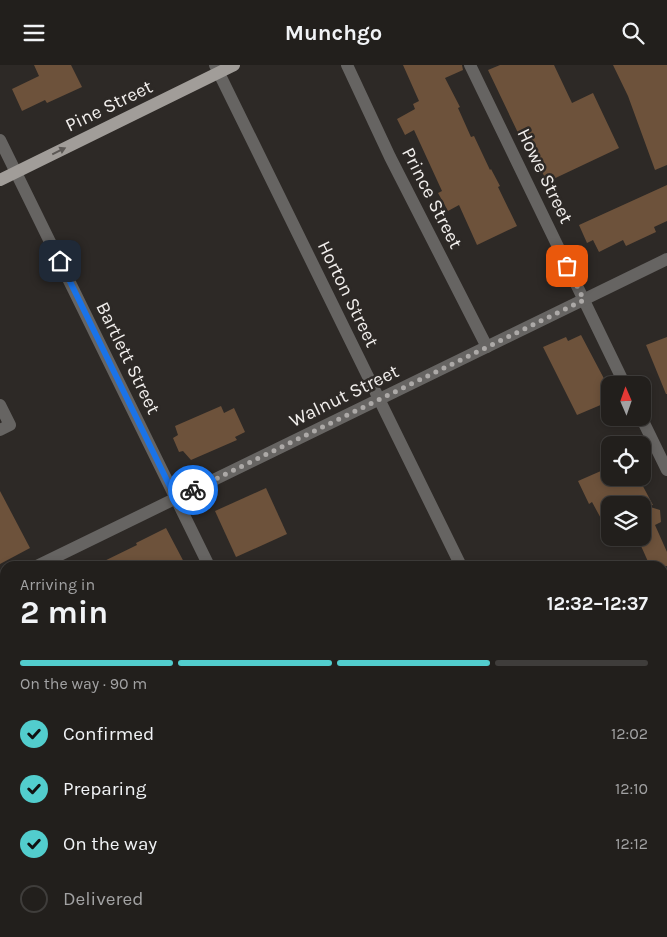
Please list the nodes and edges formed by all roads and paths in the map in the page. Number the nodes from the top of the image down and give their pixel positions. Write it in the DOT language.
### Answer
graph roads {
  1 [pos="234,65"];
  2 [pos="347,65"];
  3 [pos="470,65"];
  4 [pos="217,69"];
  5 [pos="0,140"];
  6 [pos="15,172"];
  7 [pos="0,180"];
  8 [pos="667,259"];
  9 [pos="584,300"];
  10 [pos="486,347"];
  11 [pos="621,376"];
  12 [pos="379,400"];
  13 [pos="0,405"];
  14 [pos="645,426"];
  15 [pos="0,430"];
  16 [pos="667,470"];
  17 [pos="176,499"];
  18 [pos="47,561"];
  19 [pos="207,561"];
  20 [pos="459,561"];
  1 -- 4 [label="main road, Pine Street"];
  2 -- 10 [label="street, Prince Street"];
  3 -- 9 [label="street, Howe Street"];
  6 -- 4 [label="main road, Pine Street, one-way"];
  4 -- 12 [label="street, Horton Street"];
  5 -- 6 [label="street, Bartlett Street"];
  6 -- 7 [label="main road, Pine Street"];
  6 -- 17 [label="street, Bartlett Street"];
  8 -- 9 [label="street, Walnut Street"];
  9 -- 10 [label="street, Walnut Street"];
  9 -- 11 [label="street, Howe Street"];
  10 -- 12 [label="street, Walnut Street"];
  12 -- 17 [label="street, Walnut Street"];
  12 -- 20 [label="street, Horton Street"];
  13 -- 15 [label="street"];
  14 -- 16 [label="street"];
  17 -- 18 [label="street, Walnut Street"];
  17 -- 19 [label="street, Bartlett Street"];
}
